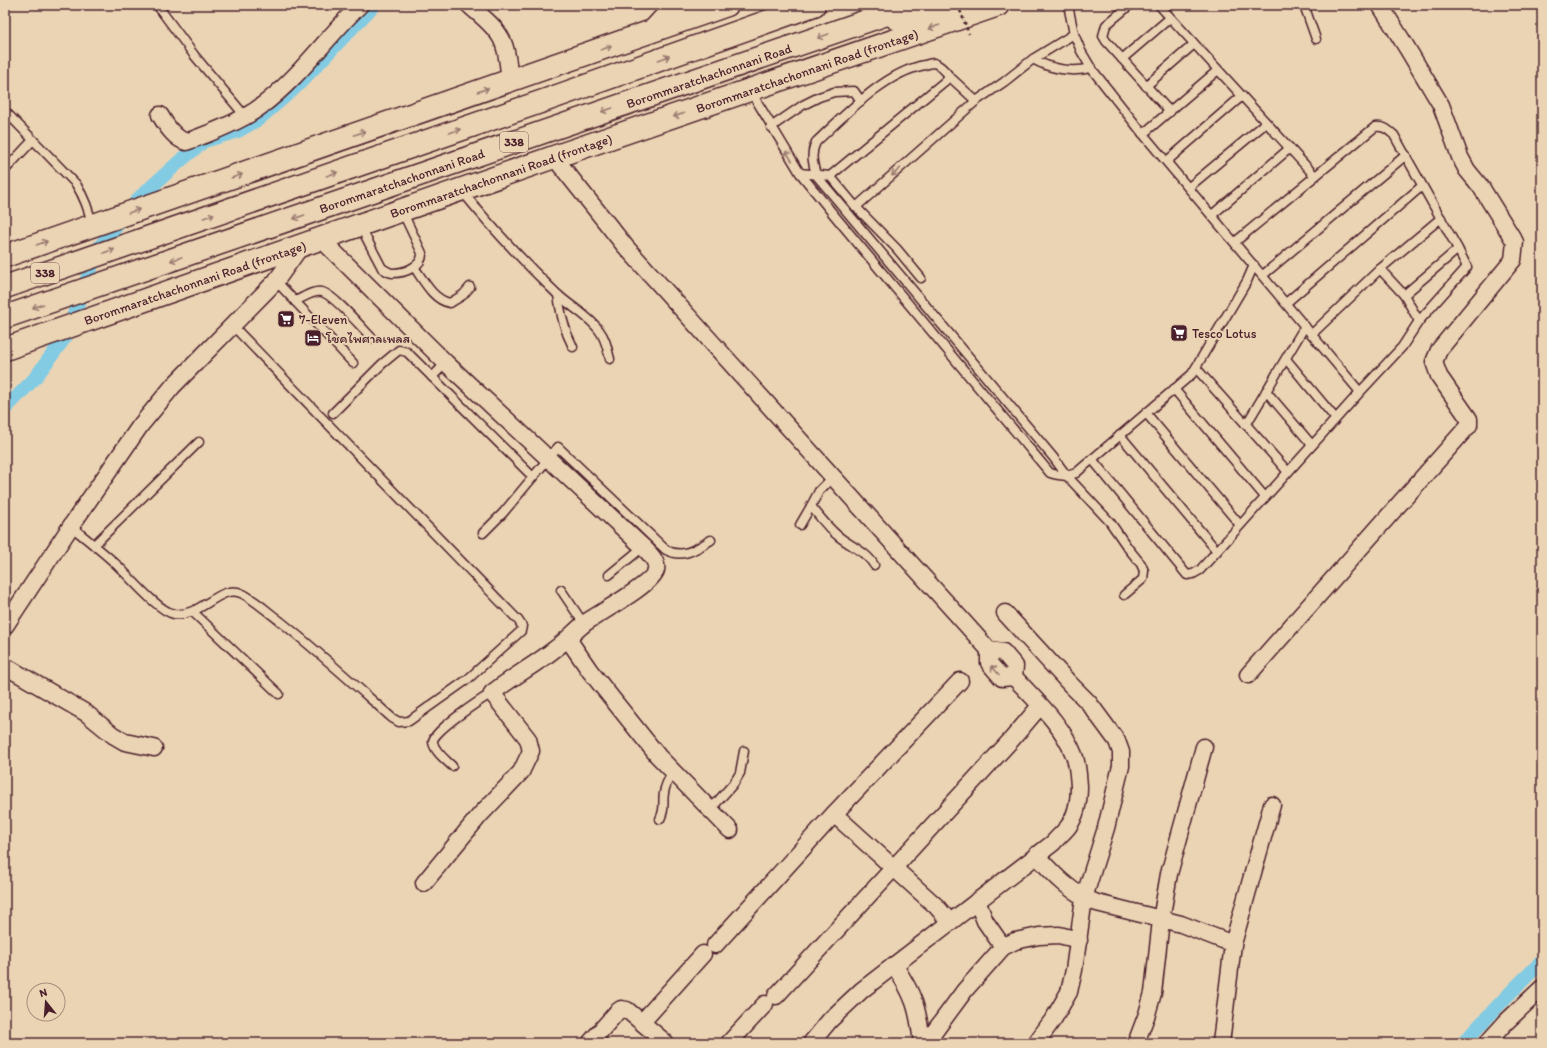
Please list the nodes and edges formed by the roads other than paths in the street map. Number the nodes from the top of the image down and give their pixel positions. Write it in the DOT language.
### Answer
graph roads {
  1 [pos="157,5"];
  2 [pos="360,5"];
  3 [pos="469,5"];
  4 [pos="674,5"];
  5 [pos="727,5"];
  6 [pos="814,5"];
  7 [pos="913,5"];
  8 [pos="959,5"];
  9 [pos="998,5"];
  10 [pos="1068,5"];
  11 [pos="1130,5"];
  12 [pos="1159,5"];
  13 [pos="1304,5"];
  14 [pos="1380,5"];
  15 [pos="1170,18"];
  16 [pos="851,26"];
  17 [pos="647,33"];
  18 [pos="1074,34"];
  19 [pos="1316,39"];
  20 [pos="1194,44"];
  21 [pos="1033,59"];
  22 [pos="1122,59"];
  23 [pos="1091,68"];
  24 [pos="1218,70"];
  25 [pos="950,77"];
  26 [pos="510,81"];
  27 [pos="1146,86"];
  28 [pos="750,90"];
  29 [pos="1242,96"];
  30 [pos="861,101"];
  31 [pos="976,101"];
  32 [pos="5,112"];
  33 [pos="1170,112"];
  34 [pos="160,115"];
  35 [pos="245,116"];
  36 [pos="1266,123"];
  37 [pos="771,127"];
  38 [pos="1143,134"];
  39 [pos="33,140"];
  40 [pos="1290,148"];
  41 [pos="1406,155"];
  42 [pos="554,157"];
  43 [pos="1167,161"];
  44 [pos="5,170"];
  45 [pos="800,173"];
  46 [pos="816,175"];
  47 [pos="830,176"];
  48 [pos="1316,176"];
  49 [pos="1422,186"];
  50 [pos="1189,187"];
  51 [pos="461,190"];
  52 [pos="856,207"];
  53 [pos="401,211"];
  54 [pos="1212,215"];
  55 [pos="1441,218"];
  56 [pos="94,225"];
  57 [pos="360,225"];
  58 [pos="311,242"];
  59 [pos="1235,242"];
  60 [pos="1458,249"];
  61 [pos="5,256"];
  62 [pos="1254,265"];
  63 [pos="414,267"];
  64 [pos="1380,269"];
  65 [pos="1263,275"];
  66 [pos="921,278"];
  67 [pos="276,280"];
  68 [pos="5,287"];
  69 [pos="470,287"];
  70 [pos="558,295"];
  71 [pos="1404,295"];
  72 [pos="295,301"];
  73 [pos="1286,303"];
  74 [pos="5,317"];
  75 [pos="1419,321"];
  76 [pos="232,325"];
  77 [pos="1305,326"];
  78 [pos="1312,334"];
  79 [pos="372,338"];
  80 [pos="573,347"];
  81 [pos="5,349"];
  82 [pos="610,359"];
  83 [pos="1286,359"];
  84 [pos="353,363"];
  85 [pos="446,363"];
  86 [pos="1196,368"];
  87 [pos="432,377"];
  88 [pos="1174,389"];
  89 [pos="1266,391"];
  90 [pos="1360,392"];
  91 [pos="333,413"];
  92 [pos="1146,413"];
  93 [pos="1335,418"];
  94 [pos="1246,425"];
  95 [pos="1120,435"];
  96 [pos="199,442"];
  97 [pos="1312,445"];
  98 [pos="1092,458"];
  99 [pos="549,460"];
  100 [pos="1288,472"];
  101 [pos="834,476"];
  102 [pos="1067,476"];
  103 [pos="533,477"];
  104 [pos="1265,497"];
  105 [pos="811,506"];
  106 [pos="800,525"];
  107 [pos="1240,525"];
  108 [pos="71,526"];
  109 [pos="483,533"];
  110 [pos="711,540"];
  111 [pos="94,545"];
  112 [pos="643,547"];
  113 [pos="1217,551"];
  114 [pos="874,564"];
  115 [pos="609,575"];
  116 [pos="561,590"];
  117 [pos="1124,595"];
  118 [pos="193,612"];
  119 [pos="1004,613"];
  120 [pos="584,624"];
  121 [pos="5,626"];
  122 [pos="568,639"];
  123 [pos="5,666"];
  124 [pos="1248,675"];
  125 [pos="960,682"];
  126 [pos="492,693"];
  127 [pos="279,694"];
  128 [pos="1040,706"];
  129 [pos="1204,747"];
  130 [pos="154,748"];
  131 [pos="744,751"];
  132 [pos="452,766"];
  133 [pos="673,772"];
  134 [pos="1272,805"];
  135 [pos="710,810"];
  136 [pos="834,814"];
  137 [pos="660,819"];
  138 [pos="730,830"];
  139 [pos="1036,856"];
  140 [pos="895,868"];
  141 [pos="424,883"];
  142 [pos="1084,898"];
  143 [pos="977,901"];
  144 [pos="1162,920"];
  145 [pos="950,922"];
  146 [pos="1079,940"];
  147 [pos="1233,944"];
  148 [pos="1003,947"];
  149 [pos="894,965"];
  150 [pos="1542,988"];
  151 [pos="642,1022"];
  152 [pos="590,1043"];
  153 [pos="666,1043"];
  154 [pos="729,1043"];
  155 [pos="811,1043"];
  156 [pos="922,1043"];
  157 [pos="926,1043"];
  158 [pos="1036,1043"];
  159 [pos="1136,1043"];
  160 [pos="1221,1043"];
  161 [pos="1487,1043"];
  1 -- 35 [label="lane"];
  2 -- 35 [label="street"];
  3 -- 26 [label="street"];
  4 -- 17 [label="street"];
  5 -- 17 [label="main road, 338"];
  68 -- 6 [label="main road, 338, one-way"];
  7 -- 16 [label="main road, Borommaratchachonnani Road / 338"];
  8 -- 16 [label="main road"];
  9 -- 28 [label="main road, Borommaratchachonnani Road (frontage) / 338, one-way"];
  10 -- 18 [label="lane"];
  11 -- 22 [label="lane"];
  12 -- 15 [label="lane"];
  13 -- 19 [label="lane"];
  14 -- 124 [label="street"];
  15 -- 20 [label="lane"];
  15 -- 22 [label="lane"];
  16 -- 74 [label="main road, Borommaratchachonnani Road / 338, one-way"];
  26 -- 17 [label="main road, 338, one-way"];
  18 -- 21 [label="lane"];
  18 -- 23 [label="lane"];
  20 -- 24 [label="lane"];
  20 -- 27 [label="lane"];
  21 -- 23 [label="lane"];
  21 -- 31 [label="lane"];
  22 -- 27 [label="lane"];
  23 -- 38 [label="lane"];
  24 -- 29 [label="lane"];
  24 -- 33 [label="lane"];
  25 -- 30 [label="lane"];
  25 -- 31 [label="lane"];
  25 -- 47 [label="lane"];
  56 -- 26 [label="main road, 338, one-way"];
  27 -- 33 [label="lane"];
  28 -- 37 [label="lane"];
  28 -- 42 [label="main road, Borommaratchachonnani Road (frontage) / 338, one-way"];
  29 -- 36 [label="lane"];
  29 -- 43 [label="lane"];
  30 -- 37 [label="lane"];
  30 -- 46 [label="lane"];
  31 -- 52 [label="lane, one-way"];
  32 -- 39 [label="lane"];
  33 -- 38 [label="lane"];
  34 -- 35 [label="street"];
  36 -- 40 [label="lane"];
  36 -- 50 [label="lane"];
  45 -- 37 [label="lane, one-way"];
  38 -- 43 [label="lane"];
  39 -- 44 [label="lane"];
  39 -- 56 [label="lane"];
  40 -- 48 [label="lane"];
  40 -- 54 [label="lane"];
  41 -- 48 [label="lane"];
  41 -- 49 [label="lane"];
  41 -- 65 [label="lane"];
  42 -- 51 [label="main road, Borommaratchachonnani Road (frontage) / 338"];
  42 -- 101 [label="street"];
  43 -- 50 [label="lane"];
  45 -- 46 [label="lane"];
  45 -- 102 [label="lane"];
  46 -- 47 [label="lane"];
  46 -- 102 [label="lane"];
  47 -- 52 [label="lane"];
  48 -- 59 [label="lane"];
  49 -- 55 [label="lane"];
  49 -- 73 [label="lane"];
  50 -- 54 [label="lane"];
  51 -- 53 [label="main road, Borommaratchachonnani Road (frontage) / 338"];
  51 -- 70 [label="lane"];
  52 -- 66 [label="lane"];
  53 -- 57 [label="main road, Borommaratchachonnani Road (frontage) / 338"];
  53 -- 63 [label="lane"];
  54 -- 59 [label="lane"];
  55 -- 60 [label="lane"];
  55 -- 64 [label="lane"];
  61 -- 56 [label="main road, 338, one-way"];
  57 -- 58 [label="main road, Borommaratchachonnani Road (frontage) / 338"];
  57 -- 63 [label="lane"];
  58 -- 67 [label="street"];
  58 -- 81 [label="main road, Borommaratchachonnani Road (frontage) / 338"];
  58 -- 85 [label="street"];
  59 -- 62 [label="lane"];
  60 -- 71 [label="lane"];
  60 -- 75 [label="lane"];
  62 -- 65 [label="lane"];
  62 -- 86 [label="lane"];
  63 -- 69 [label="lane"];
  64 -- 71 [label="lane"];
  64 -- 78 [label="lane"];
  65 -- 73 [label="lane"];
  67 -- 72 [label="lane"];
  67 -- 76 [label="street"];
  70 -- 80 [label="lane"];
  70 -- 82 [label="lane"];
  71 -- 75 [label="lane"];
  72 -- 79 [label="lane"];
  72 -- 84 [label="lane"];
  73 -- 77 [label="lane"];
  75 -- 90 [label="lane"];
  76 -- 108 [label="street"];
  76 -- 118 [label="lane"];
  77 -- 78 [label="lane"];
  77 -- 83 [label="lane"];
  78 -- 90 [label="lane"];
  83 -- 89 [label="lane"];
  83 -- 93 [label="lane"];
  85 -- 87 [label="lane"];
  85 -- 99 [label="street"];
  86 -- 88 [label="lane"];
  86 -- 94 [label="lane"];
  87 -- 91 [label="lane"];
  87 -- 103 [label="lane"];
  88 -- 92 [label="lane"];
  88 -- 104 [label="lane"];
  89 -- 94 [label="lane"];
  89 -- 97 [label="lane"];
  90 -- 93 [label="lane"];
  92 -- 95 [label="lane"];
  92 -- 107 [label="lane"];
  93 -- 97 [label="lane"];
  94 -- 100 [label="lane"];
  95 -- 98 [label="lane"];
  95 -- 113 [label="lane"];
  96 -- 111 [label="lane"];
  97 -- 100 [label="lane"];
  98 -- 102 [label="lane"];
  98 -- 113 [label="lane"];
  99 -- 103 [label="lane"];
  99 -- 110 [label="lane"];
  99 -- 112 [label="street"];
  100 -- 104 [label="lane"];
  101 -- 105 [label="lane"];
  101 -- 128 [label="street"];
  102 -- 117 [label="lane"];
  103 -- 109 [label="lane"];
  104 -- 107 [label="lane"];
  105 -- 106 [label="lane"];
  105 -- 114 [label="lane"];
  107 -- 113 [label="lane"];
  108 -- 111 [label="lane"];
  108 -- 121 [label="street"];
  111 -- 118 [label="lane"];
  112 -- 115 [label="lane"];
  112 -- 120 [label="street"];
  116 -- 120 [label="lane"];
  118 -- 127 [label="lane"];
  119 -- 142 [label="street"];
  120 -- 122 [label="street"];
  122 -- 126 [label="street"];
  122 -- 133 [label="street"];
  123 -- 130 [label="street"];
  125 -- 136 [label="street"];
  126 -- 132 [label="lane"];
  126 -- 141 [label="street"];
  128 -- 139 [label="street"];
  128 -- 140 [label="street"];
  129 -- 144 [label="street"];
  131 -- 135 [label="lane"];
  133 -- 135 [label="street"];
  133 -- 137 [label="lane"];
  134 -- 147 [label="street"];
  135 -- 138 [label="street"];
  136 -- 140 [label="street"];
  136 -- 151 [label="street"];
  139 -- 142 [label="street"];
  139 -- 143 [label="street"];
  140 -- 145 [label="street"];
  140 -- 154 [label="street"];
  142 -- 144 [label="street"];
  142 -- 146 [label="street"];
  143 -- 145 [label="street"];
  143 -- 148 [label="street"];
  144 -- 147 [label="street"];
  144 -- 159 [label="street"];
  145 -- 149 [label="street"];
  146 -- 148 [label="street"];
  146 -- 158 [label="street"];
  147 -- 160 [label="street"];
  148 -- 157 [label="street"];
  149 -- 155 [label="street"];
  149 -- 156 [label="street"];
  150 -- 161 [label="street"];
  151 -- 152 [label="street"];
  151 -- 153 [label="street"];
}
